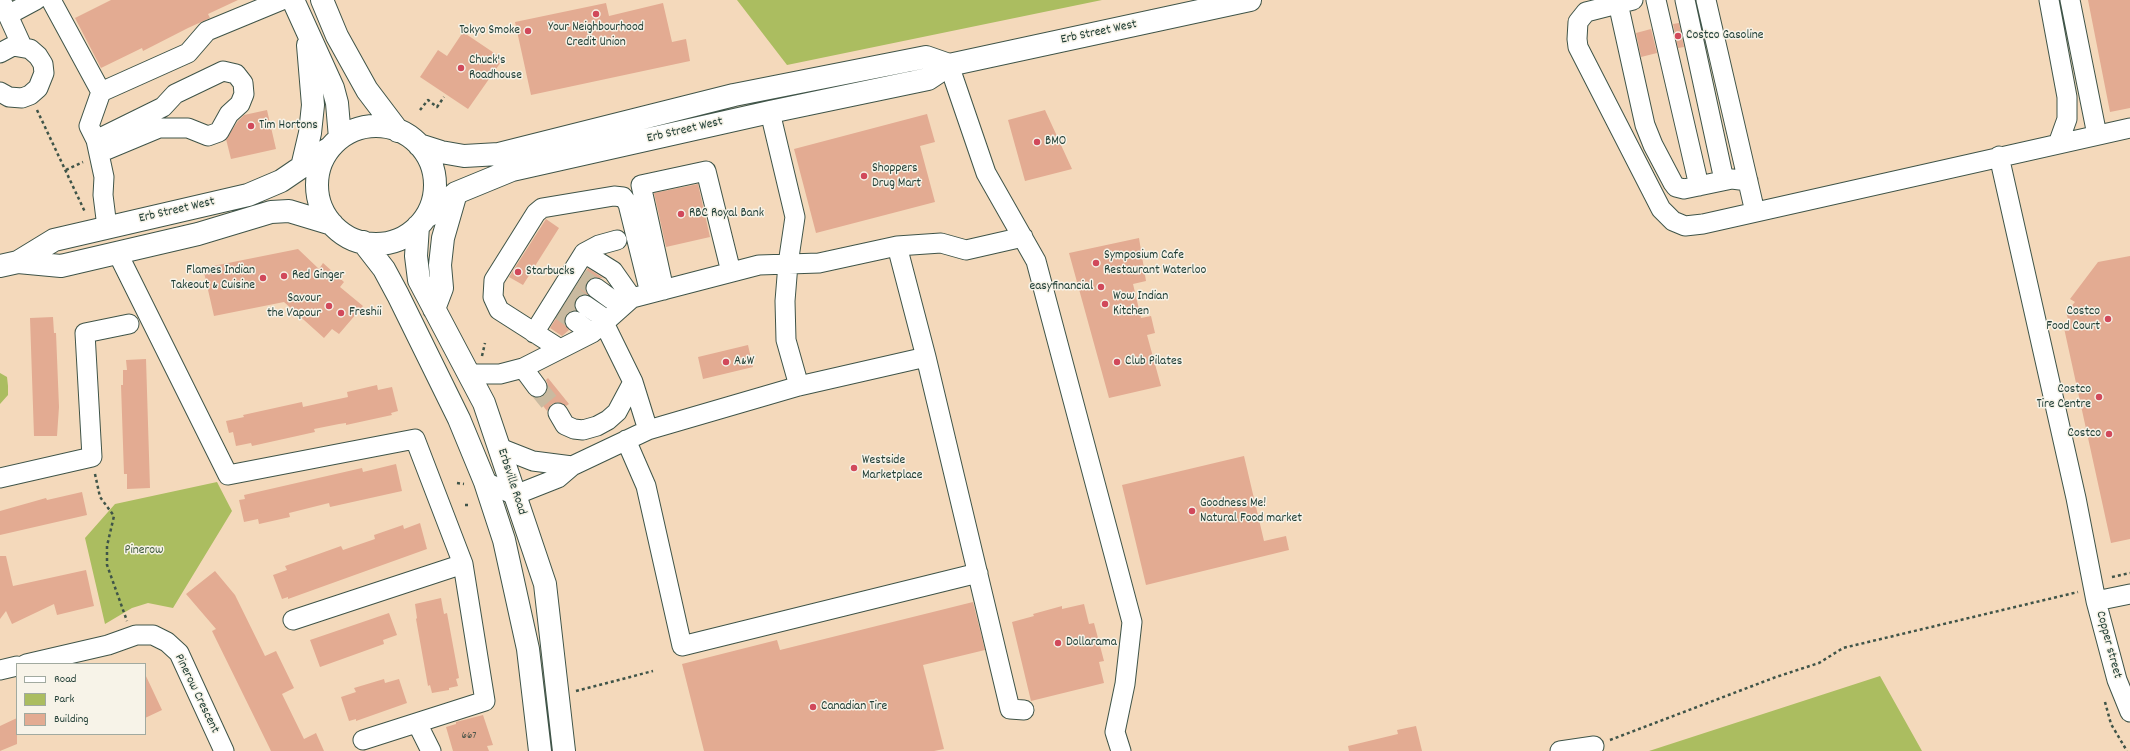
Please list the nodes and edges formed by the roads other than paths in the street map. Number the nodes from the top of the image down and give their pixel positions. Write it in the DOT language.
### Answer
graph roads {
  1 [pos="36,0"];
  2 [pos="51,0"];
  3 [pos="282,0"];
  4 [pos="293,0"];
  5 [pos="322,0"];
  6 [pos="1250,0"];
  7 [pos="1656,0"];
  8 [pos="1685,0"];
  9 [pos="1706,0"];
  10 [pos="2049,0"];
  11 [pos="2070,0"];
  12 [pos="1627,1"];
  13 [pos="4,8"];
  14 [pos="306,26"];
  15 [pos="22,46"];
  16 [pos="2059,49"];
  17 [pos="0,53"];
  18 [pos="949,65"];
  19 [pos="0,92"];
  20 [pos="101,92"];
  21 [pos="2087,94"];
  22 [pos="734,95"];
  23 [pos="770,112"];
  24 [pos="705,127"];
  25 [pos="2130,128"];
  26 [pos="398,130"];
  27 [pos="2097,136"];
  28 [pos="335,142"];
  29 [pos="2058,144"];
  30 [pos="419,145"];
  31 [pos="93,151"];
  32 [pos="2000,156"];
  33 [pos="302,167"];
  34 [pos="1724,180"];
  35 [pos="1748,182"];
  36 [pos="1699,186"];
  37 [pos="456,193"];
  38 [pos="1755,212"];
  39 [pos="423,221"];
  40 [pos="332,224"];
  41 [pos="107,227"];
  42 [pos="1023,237"];
  43 [pos="618,240"];
  44 [pos="363,242"];
  45 [pos="897,246"];
  46 [pos="584,253"];
  47 [pos="118,254"];
  48 [pos="9,264"];
  49 [pos="788,264"];
  50 [pos="731,272"];
  51 [pos="583,280"];
  52 [pos="573,296"];
  53 [pos="642,297"];
  54 [pos="434,309"];
  55 [pos="562,312"];
  56 [pos="129,324"];
  57 [pos="601,325"];
  58 [pos="534,333"];
  59 [pos="560,349"];
  60 [pos="926,358"];
  61 [pos="519,370"];
  62 [pos="469,374"];
  63 [pos="634,382"];
  64 [pos="799,386"];
  65 [pos="537,387"];
  66 [pos="558,413"];
  67 [pos="648,430"];
  68 [pos="626,440"];
  69 [pos="500,448"];
  70 [pos="572,466"];
  71 [pos="0,478"];
  72 [pos="485,482"];
  73 [pos="515,495"];
  74 [pos="463,564"];
  75 [pos="978,573"];
  76 [pos="2130,594"];
  77 [pos="2096,601"];
  78 [pos="293,620"];
  79 [pos="30,663"];
  80 [pos="16,666"];
  81 [pos="0,670"];
  82 [pos="1024,710"];
  83 [pos="2130,712"];
  84 [pos="417,723"];
  85 [pos="363,740"];
  86 [pos="1594,746"];
  87 [pos="224,751"];
  88 [pos="431,751"];
  89 [pos="540,751"];
  90 [pos="564,751"];
  91 [pos="1121,751"];
  92 [pos="1560,751"];
  1 -- 13 [label="street"];
  2 -- 20 [label="street"];
  3 -- 20 [label="street"];
  4 -- 14 [label="main road"];
  5 -- 26 [label="main road"];
  6 -- 18 [label="main road, Erb Street West"];
  7 -- 36 [label="street"];
  8 -- 34 [label="street"];
  9 -- 35 [label="street"];
  10 -- 16 [label="street"];
  11 -- 21 [label="street"];
  12 -- 36 [label="street"];
  12 -- 38 [label="street"];
  13 -- 15 [label="street"];
  14 -- 28 [label="main road"];
  14 -- 33 [label="main road"];
  15 -- 17 [label="street"];
  15 -- 19 [label="street"];
  16 -- 21 [label="street"];
  16 -- 29 [label="street"];
  18 -- 22 [label="main road, Erb Street West"];
  18 -- 23 [label="main road, Erb Street West"];
  18 -- 42 [label="street"];
  20 -- 31 [label="street"];
  21 -- 27 [label="street"];
  22 -- 24 [label="street"];
  22 -- 30 [label="main road, Erb Street West"];
  23 -- 24 [label="main road, Erb Street West"];
  23 -- 49 [label="street"];
  24 -- 37 [label="main road, Erb Street West"];
  25 -- 27 [label="street"];
  26 -- 28 [label="main road"];
  26 -- 30 [label="main road"];
  27 -- 29 [label="street"];
  28 -- 33 [label="main road, Erb Street West"];
  28 -- 40 [label="main road"];
  29 -- 32 [label="street"];
  30 -- 39 [label="main road"];
  31 -- 31 [label="street"];
  31 -- 41 [label="street"];
  32 -- 38 [label="street"];
  32 -- 77 [label="street, Copper street"];
  33 -- 41 [label="main road, Erb Street West"];
  34 -- 35 [label="street"];
  34 -- 36 [label="street"];
  35 -- 38 [label="street"];
  37 -- 39 [label="main road, Erb Street West"];
  37 -- 54 [label="main road"];
  39 -- 44 [label="main road"];
  39 -- 54 [label="main road, Erbsville Road"];
  40 -- 44 [label="main road"];
  40 -- 47 [label="main road, Erb Street West"];
  41 -- 48 [label="main road, Erb Street West"];
  42 -- 45 [label="street"];
  42 -- 91 [label="street"];
  43 -- 46 [label="street"];
  44 -- 72 [label="main road, Erbsville Road"];
  45 -- 49 [label="street"];
  45 -- 60 [label="street"];
  46 -- 51 [label="street"];
  46 -- 53 [label="street"];
  47 -- 48 [label="main road, Erb Street West"];
  47 -- 74 [label="street"];
  49 -- 50 [label="street"];
  49 -- 64 [label="street"];
  50 -- 53 [label="street"];
  50 -- 53 [label="street"];
  51 -- 52 [label="street"];
  51 -- 53 [label="street"];
  52 -- 55 [label="street"];
  52 -- 57 [label="street"];
  53 -- 57 [label="street"];
  53 -- 58 [label="street"];
  54 -- 62 [label="main road, Erbsville Road"];
  55 -- 57 [label="street"];
  55 -- 58 [label="street"];
  56 -- 71 [label="street"];
  57 -- 59 [label="street"];
  57 -- 63 [label="street"];
  58 -- 59 [label="street"];
  59 -- 61 [label="street"];
  60 -- 64 [label="street"];
  60 -- 75 [label="street"];
  61 -- 62 [label="street"];
  61 -- 65 [label="street"];
  62 -- 69 [label="main road, Erbsville Road"];
  63 -- 66 [label="street"];
  63 -- 67 [label="street"];
  64 -- 67 [label="street"];
  67 -- 68 [label="street"];
  68 -- 70 [label="street"];
  68 -- 75 [label="street"];
  69 -- 70 [label="street"];
  69 -- 73 [label="main road, Erbsville Road"];
  70 -- 73 [label="street"];
  72 -- 73 [label="street"];
  72 -- 89 [label="main road, Erbsville Road"];
  73 -- 90 [label="main road, Erbsville Road"];
  74 -- 78 [label="street"];
  74 -- 84 [label="street"];
  75 -- 82 [label="street"];
  76 -- 77 [label="street, Copper street"];
  77 -- 83 [label="street, Copper street"];
  79 -- 87 [label="street, Pinerow Crescent"];
  80 -- 81 [label="street"];
  84 -- 85 [label="street"];
  84 -- 88 [label="street"];
  86 -- 92 [label="street"];
}
